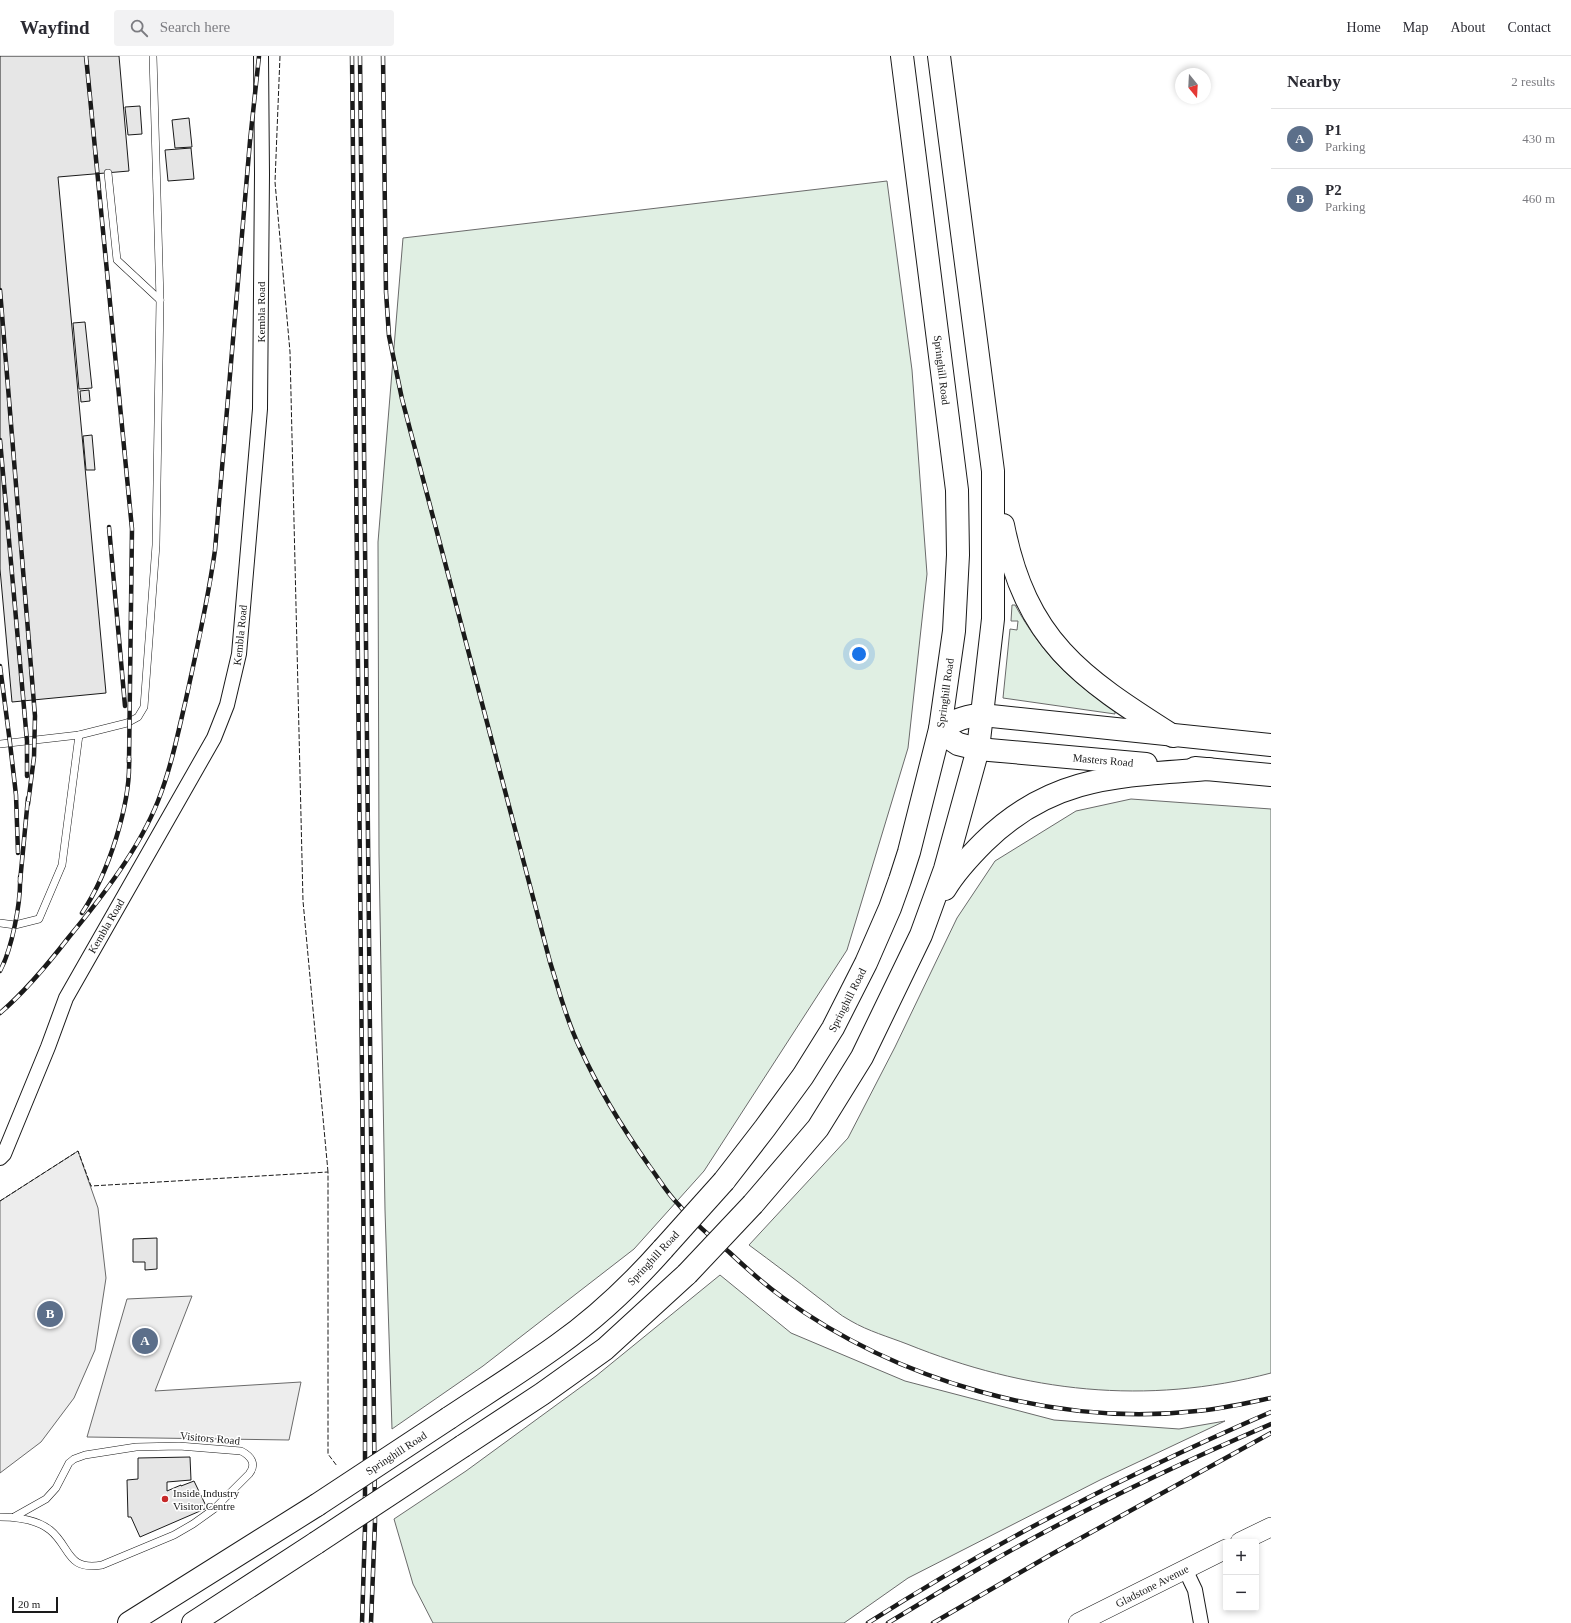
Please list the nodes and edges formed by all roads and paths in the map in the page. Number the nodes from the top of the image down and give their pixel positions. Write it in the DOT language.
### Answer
graph roads {
  1 [pos="153,56"];
  2 [pos="261,56"];
  3 [pos="902,56"];
  4 [pos="939,56"];
  5 [pos="108,173"];
  6 [pos="160,300"];
  7 [pos="993,471"];
  8 [pos="982,715"];
  9 [pos="940,730"];
  10 [pos="79,735"];
  11 [pos="1173,736"];
  12 [pos="0,744"];
  13 [pos="1271,746"];
  14 [pos="978,749"];
  15 [pos="1209,769"];
  16 [pos="1271,775"];
  17 [pos="0,923"];
  18 [pos="921,935"];
  19 [pos="0,1158"];
  20 [pos="0,1517"];
  21 [pos="14,1517"];
  22 [pos="1271,1527"];
  23 [pos="1246,1539"];
  24 [pos="1223,1550"];
  25 [pos="1185,1569"];
  26 [pos="129,1623"];
  27 [pos="193,1623"];
  28 [pos="1078,1623"];
  29 [pos="1201,1623"];
  1 -- 6 [label="lane"];
  2 -- 19 [label="street, Kembla Road"];
  3 -- 9 [label="main road, Springhill Road"];
  4 -- 7 [label="main road"];
  5 -- 6 [label="lane"];
  6 -- 10 [label="lane"];
  7 -- 8 [label="main road"];
  7 -- 11 [label="main road"];
  8 -- 9 [label="main road"];
  8 -- 11 [label="main road"];
  8 -- 14 [label="main road"];
  9 -- 14 [label="main road, Masters Road"];
  9 -- 26 [label="main road, Springhill Road, bridge"];
  10 -- 12 [label="lane"];
  10 -- 17 [label="lane"];
  11 -- 13 [label="main road"];
  14 -- 15 [label="main road, Masters Road"];
  14 -- 18 [label="main road"];
  15 -- 16 [label="main road, Masters Road"];
  15 -- 18 [label="main road"];
  18 -- 27 [label="main road, bridge"];
  20 -- 21 [label="lane, Visitors Road"];
  21 -- 21 [label="lane, Visitors Road"];
  22 -- 23 [label="main road"];
  24 -- 25 [label="main road, Gladstone Avenue"];
  25 -- 28 [label="main road, Gladstone Avenue"];
  25 -- 29 [label="street"];
}
